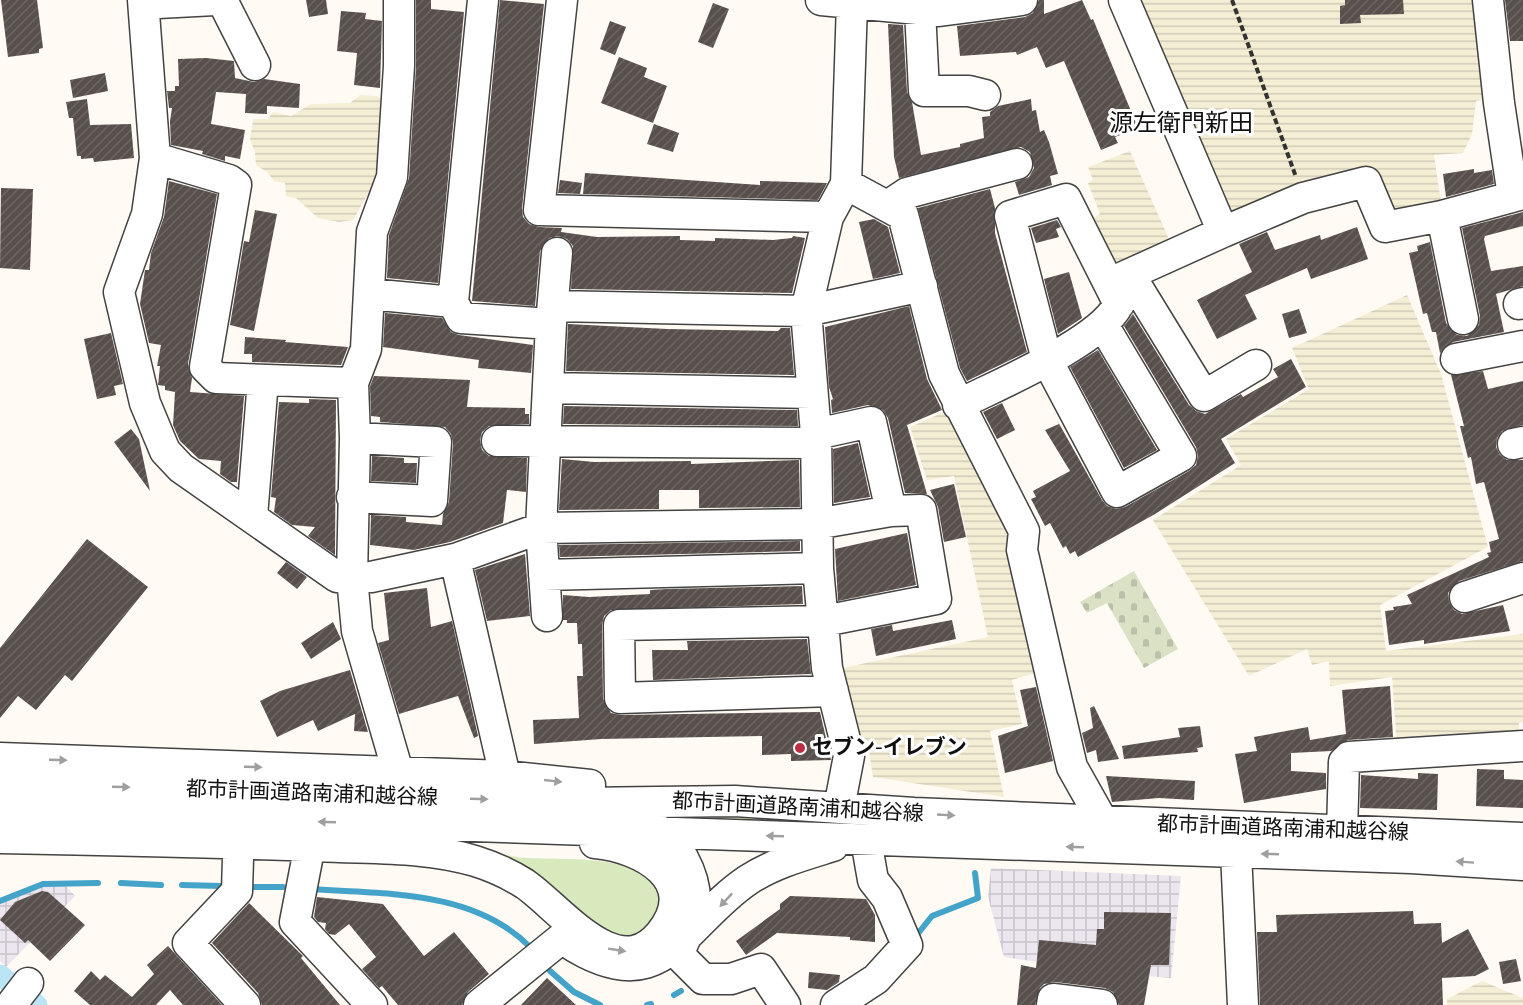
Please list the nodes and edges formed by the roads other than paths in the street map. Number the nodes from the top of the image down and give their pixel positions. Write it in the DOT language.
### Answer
graph roads {
  1 [pos="215,0"];
  2 [pos="222,0"];
  3 [pos="399,0"];
  4 [pos="483,0"];
  5 [pos="562,0"];
  6 [pos="821,0"];
  7 [pos="1022,0"];
  8 [pos="1125,0"];
  9 [pos="1488,0"];
  10 [pos="852,3"];
  11 [pos="932,7"];
  12 [pos="255,65"];
  13 [pos="985,95"];
  14 [pos="155,158"];
  15 [pos="1017,164"];
  16 [pos="846,184"];
  17 [pos="1518,195"];
  18 [pos="889,206"];
  19 [pos="1442,216"];
  20 [pos="828,217"];
  21 [pos="1223,232"];
  22 [pos="557,252"];
  23 [pos="922,286"];
  24 [pos="369,294"];
  25 [pos="453,302"];
  26 [pos="1114,302"];
  27 [pos="806,311"];
  28 [pos="552,315"];
  29 [pos="1462,319"];
  30 [pos="1523,346"];
  31 [pos="1456,359"];
  32 [pos="1047,360"];
  33 [pos="1256,365"];
  34 [pos="263,380"];
  35 [pos="353,383"];
  36 [pos="548,388"];
  37 [pos="811,393"];
  38 [pos="958,405"];
  39 [pos="355,438"];
  40 [pos="815,438"];
  41 [pos="496,441"];
  42 [pos="546,442"];
  43 [pos="352,497"];
  44 [pos="891,511"];
  45 [pos="252,517"];
  46 [pos="816,524"];
  47 [pos="541,528"];
  48 [pos="455,559"];
  49 [pos="818,568"];
  50 [pos="544,574"];
  51 [pos="352,578"];
  52 [pos="1523,578"];
  53 [pos="1465,597"];
  54 [pos="546,616"];
  55 [pos="824,621"];
  56 [pos="833,691"];
  57 [pos="1523,746"];
  58 [pos="0,758"];
  59 [pos="505,776"];
  60 [pos="0,783"];
  61 [pos="398,784"];
  62 [pos="735,801"];
  63 [pos="580,803"];
  64 [pos="839,808"];
  65 [pos="0,810"];
  66 [pos="1103,822"];
  67 [pos="504,826"];
  68 [pos="663,831"];
  69 [pos="1342,832"];
  70 [pos="0,838"];
  71 [pos="1523,838"];
  72 [pos="859,839"];
  73 [pos="1236,852"];
  74 [pos="0,854"];
  75 [pos="238,858"];
  76 [pos="307,860"];
  77 [pos="1523,865"];
  78 [pos="562,938"];
  79 [pos="678,954"];
  80 [pos="358,1000"];
  81 [pos="245,1005"];
  82 [pos="479,1005"];
  83 [pos="785,1005"];
  84 [pos="836,1005"];
  85 [pos="1052,1005"];
  86 [pos="1102,1005"];
  87 [pos="1243,1005"];
  1 -- 14 [label="street"];
  2 -- 12 [label="street"];
  3 -- 24 [label="street"];
  4 -- 25 [label="street"];
  5 -- 20 [label="street"];
  6 -- 10 [label="street"];
  7 -- 11 [label="street"];
  8 -- 21 [label="street"];
  9 -- 17 [label="street"];
  10 -- 11 [label="street"];
  10 -- 16 [label="street"];
  11 -- 13 [label="street"];
  14 -- 34 [label="street"];
  14 -- 45 [label="street"];
  15 -- 18 [label="street"];
  16 -- 18 [label="street"];
  16 -- 20 [label="street"];
  17 -- 19 [label="street"];
  18 -- 23 [label="street"];
  19 -- 21 [label="street"];
  19 -- 29 [label="street"];
  20 -- 27 [label="street"];
  21 -- 26 [label="street"];
  22 -- 28 [label="street"];
  23 -- 27 [label="street"];
  23 -- 38 [label="street"];
  24 -- 25 [label="street"];
  24 -- 35 [label="street"];
  25 -- 28 [label="street"];
  26 -- 32 [label="street"];
  26 -- 32 [label="street"];
  26 -- 32 [label="street"];
  26 -- 33 [label="street"];
  27 -- 28 [label="street"];
  27 -- 37 [label="street"];
  28 -- 36 [label="street"];
  30 -- 31 [label="street"];
  32 -- 38 [label="street"];
  34 -- 35 [label="street"];
  34 -- 45 [label="street"];
  35 -- 39 [label="street"];
  36 -- 37 [label="street"];
  36 -- 42 [label="street"];
  37 -- 40 [label="street"];
  38 -- 66 [label="street"];
  39 -- 43 [label="street"];
  39 -- 43 [label="street"];
  40 -- 42 [label="street"];
  40 -- 44 [label="street"];
  40 -- 46 [label="street"];
  41 -- 42 [label="street"];
  42 -- 47 [label="street"];
  43 -- 51 [label="street"];
  44 -- 46 [label="street"];
  44 -- 55 [label="street"];
  45 -- 51 [label="street"];
  46 -- 47 [label="street"];
  46 -- 49 [label="street"];
  47 -- 48 [label="street"];
  47 -- 50 [label="street"];
  48 -- 51 [label="street"];
  48 -- 59 [label="street"];
  49 -- 50 [label="street"];
  49 -- 55 [label="street"];
  50 -- 54 [label="street"];
  51 -- 61 [label="street"];
  52 -- 53 [label="street"];
  55 -- 56 [label="street"];
  55 -- 56 [label="street"];
  56 -- 64 [label="street"];
  57 -- 69 [label="street"];
  58 -- 61 [label="street, one-way"];
  59 -- 61 [label="street"];
  59 -- 62 [label="street, one-way"];
  60 -- 61 [label="street, 都市計画道路南浦和越谷線, one-way"];
  61 -- 63 [label="street, 都市計画道路南浦和越谷線, one-way"];
  62 -- 63 [label="street, 都市計画道路南浦和越谷線"];
  62 -- 64 [label="street, 都市計画道路南浦和越谷線"];
  63 -- 68 [label="street"];
  64 -- 66 [label="street, 都市計画道路南浦和越谷線, one-way"];
  67 -- 65 [label="street, 都市計画道路南浦和越谷線, one-way"];
  66 -- 69 [label="street, 都市計画道路南浦和越谷線"];
  67 -- 68 [label="street, 都市計画道路南浦和越谷線"];
  70 -- 67 [label="street, one-way"];
  72 -- 68 [label="street, 都市計画道路南浦和越谷線, one-way"];
  68 -- 79 [label="street"];
  69 -- 71 [label="street, 都市計画道路南浦和越谷線"];
  73 -- 72 [label="street, 都市計画道路南浦和越谷線, one-way"];
  72 -- 79 [label="street, one-way"];
  72 -- 84 [label="street"];
  77 -- 73 [label="street, 都市計画道路南浦和越谷線, one-way"];
  73 -- 87 [label="street"];
  74 -- 75 [label="street"];
  75 -- 76 [label="street"];
  75 -- 81 [label="street"];
  76 -- 78 [label="street"];
  76 -- 80 [label="street"];
  78 -- 79 [label="street"];
  78 -- 82 [label="street"];
  79 -- 83 [label="street"];
  85 -- 86 [label="street"];
}
